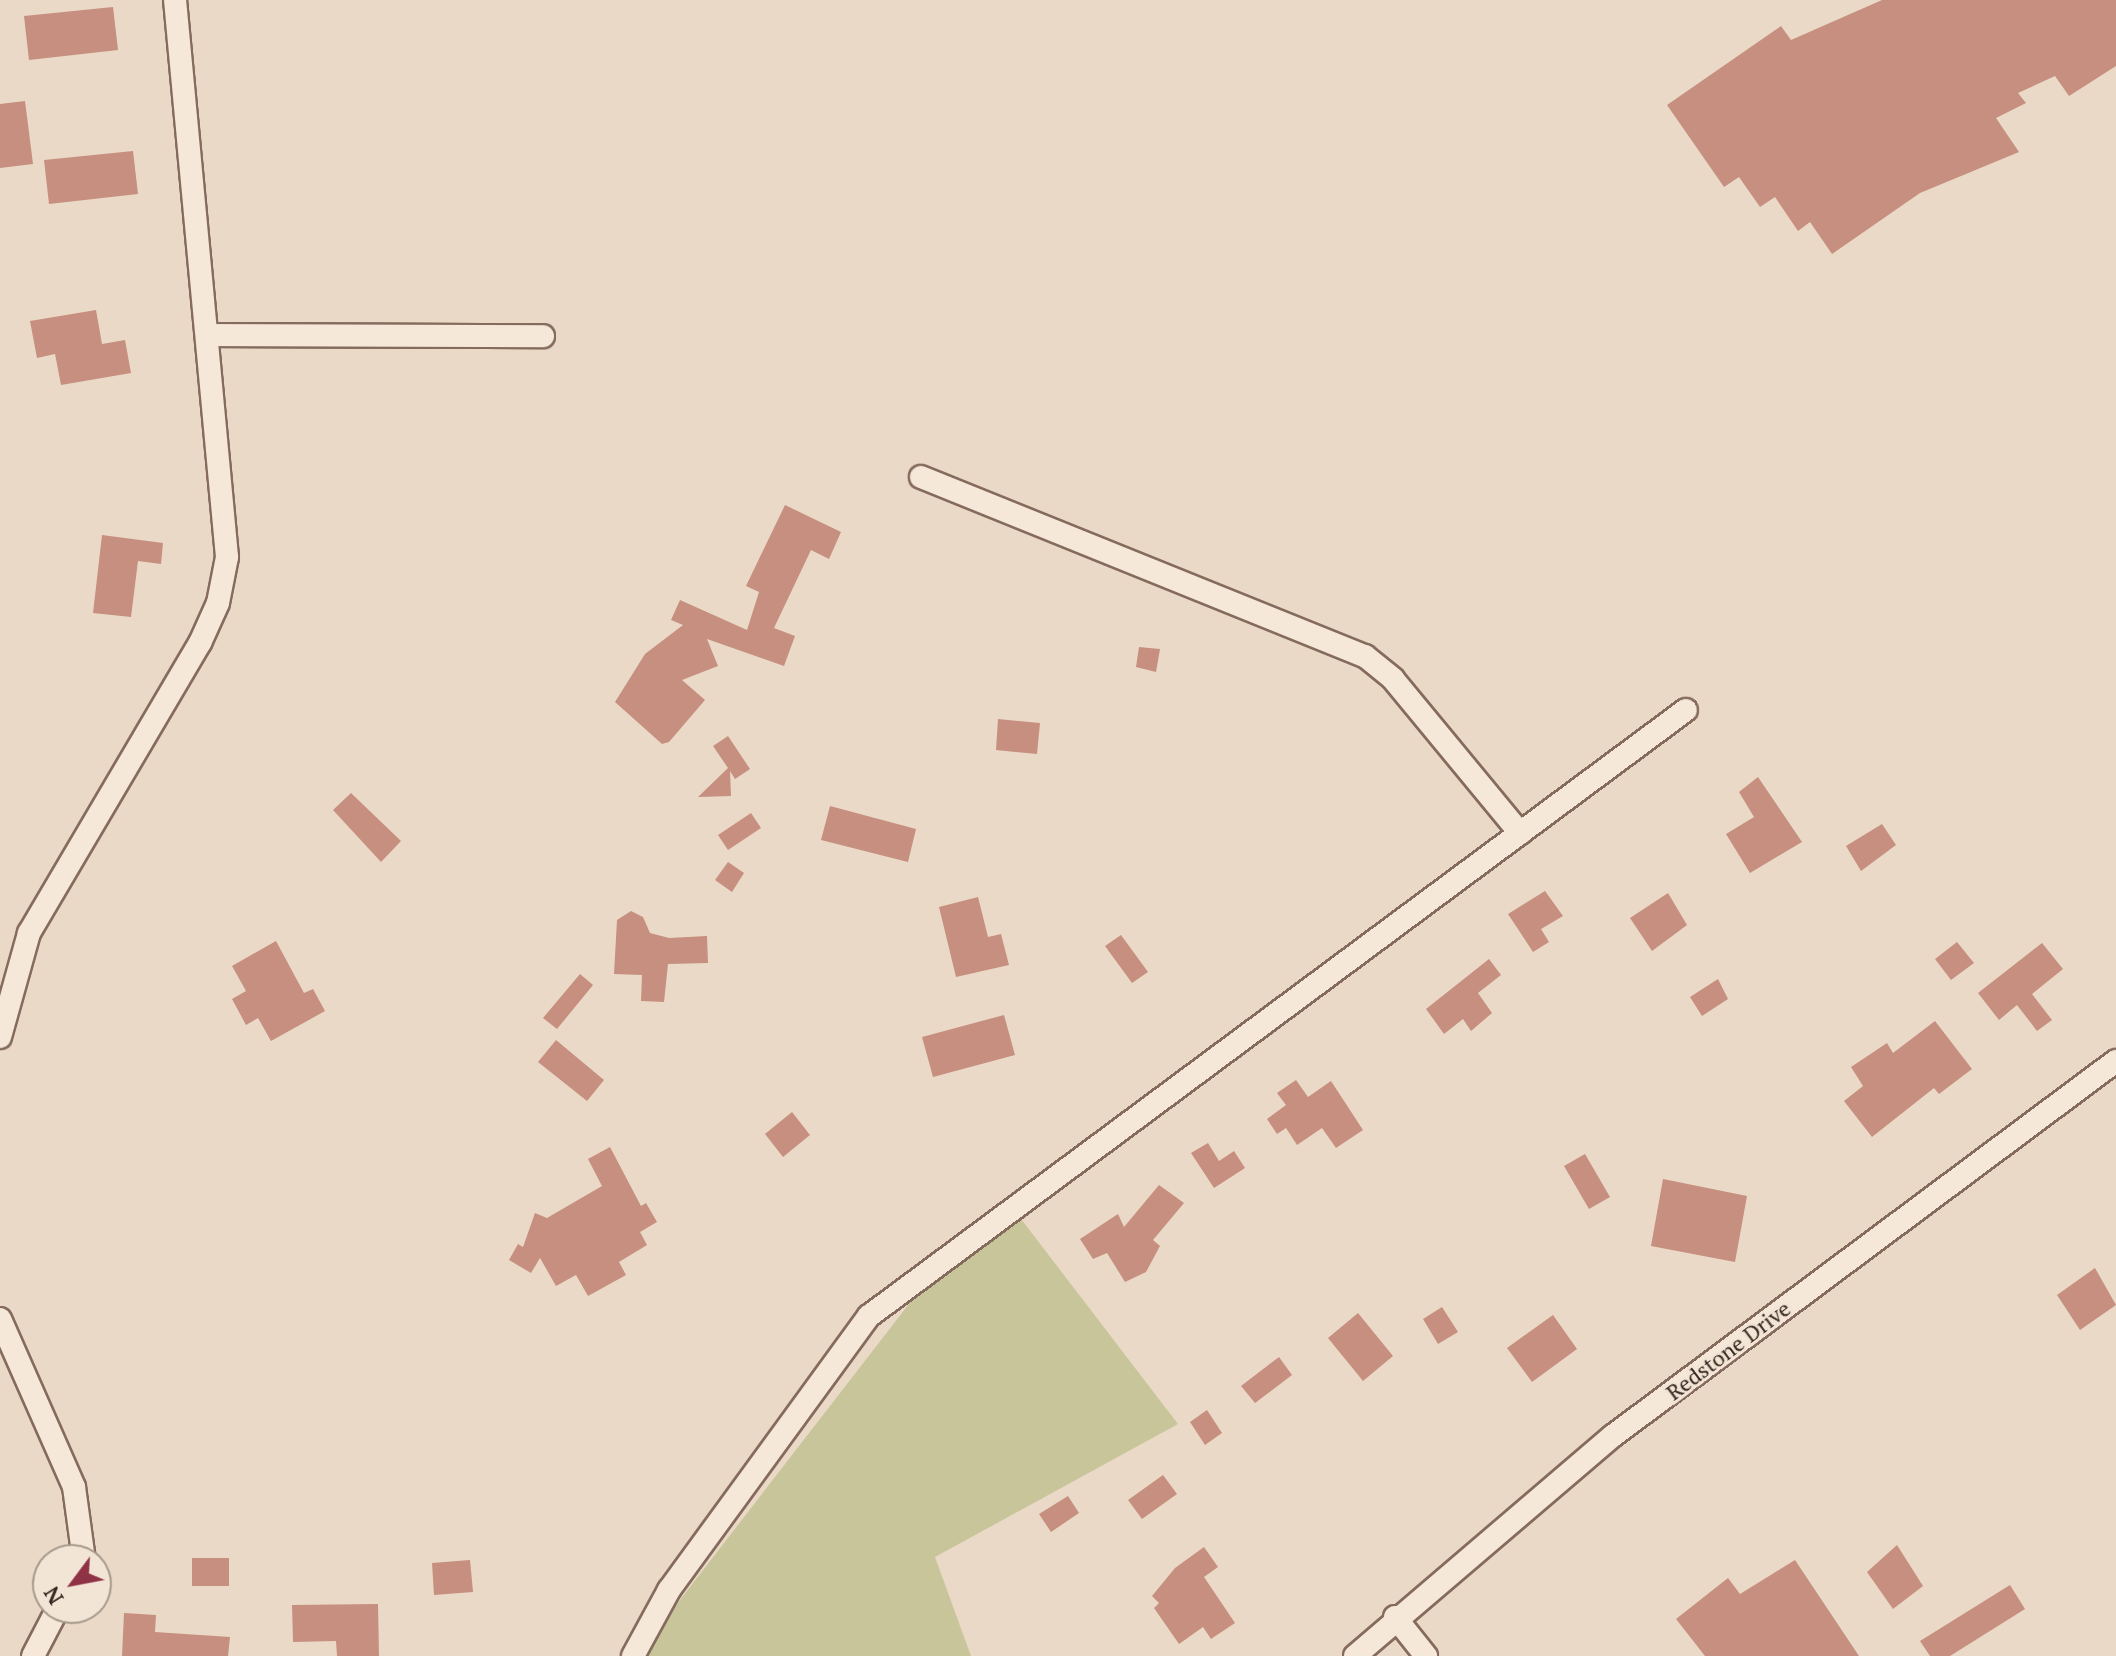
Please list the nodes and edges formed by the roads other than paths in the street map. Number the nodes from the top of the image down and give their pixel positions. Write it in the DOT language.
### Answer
graph roads {
  1 [pos="175,0"];
  2 [pos="207,335"];
  3 [pos="543,336"];
  4 [pos="921,477"];
  5 [pos="1686,710"];
  6 [pos="1520,833"];
  7 [pos="3,1006"];
  8 [pos="0,1037"];
  9 [pos="2116,1061"];
  10 [pos="0,1319"];
  11 [pos="82,1544"];
  12 [pos="1395,1617"];
  13 [pos="50,1624"];
  14 [pos="33,1656"];
  15 [pos="633,1656"];
  16 [pos="1355,1656"];
  17 [pos="1426,1656"];
  1 -- 2 [label="street"];
  2 -- 3 [label="street"];
  2 -- 7 [label="street"];
  4 -- 6 [label="street"];
  5 -- 6 [label="street"];
  6 -- 15 [label="street"];
  7 -- 8 [label="street"];
  9 -- 12 [label="street, Redstone Drive"];
  10 -- 11 [label="street"];
  12 -- 16 [label="street, Redstone Drive"];
  12 -- 17 [label="street"];
  13 -- 14 [label="street"];
}
